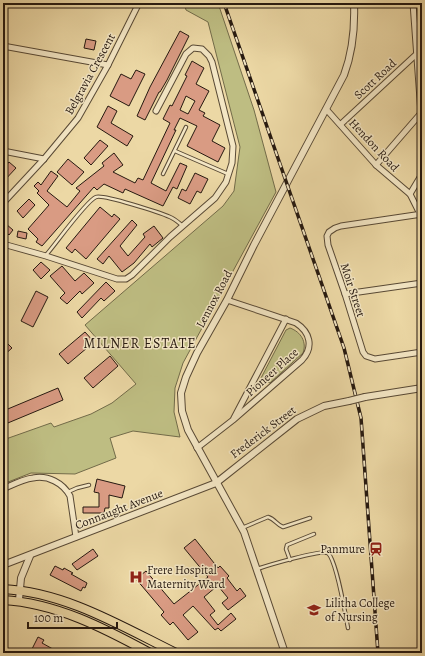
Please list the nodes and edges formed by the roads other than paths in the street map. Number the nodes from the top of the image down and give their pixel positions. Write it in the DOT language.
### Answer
graph roads {
  1 [pos="139,3"];
  2 [pos="354,3"];
  3 [pos="413,3"];
  4 [pos="3,46"];
  5 [pos="422,49"];
  6 [pos="417,53"];
  7 [pos="108,66"];
  8 [pos="326,109"];
  9 [pos="156,111"];
  10 [pos="421,112"];
  11 [pos="340,124"];
  12 [pos="186,127"];
  13 [pos="3,151"];
  14 [pos="175,151"];
  15 [pos="44,159"];
  16 [pos="376,166"];
  17 [pos="163,174"];
  18 [pos="229,174"];
  19 [pos="422,174"];
  20 [pos="410,194"];
  21 [pos="3,203"];
  22 [pos="421,214"];
  23 [pos="183,226"];
  24 [pos="3,244"];
  25 [pos="46,256"];
  26 [pos="422,283"];
  27 [pos="345,294"];
  28 [pos="227,300"];
  29 [pos="286,319"];
  30 [pos="422,352"];
  31 [pos="422,388"];
  32 [pos="233,420"];
  33 [pos="197,448"];
  34 [pos="216,483"];
  35 [pos="89,486"];
  36 [pos="3,489"];
  37 [pos="68,493"];
  38 [pos="310,518"];
  39 [pos="242,528"];
  40 [pos="314,534"];
  41 [pos="76,537"];
  42 [pos="30,556"];
  43 [pos="290,560"];
  44 [pos="3,565"];
  45 [pos="257,569"];
  46 [pos="3,589"];
  47 [pos="19,590"];
  48 [pos="3,600"];
  49 [pos="18,600"];
  50 [pos="348,628"];
  51 [pos="150,653"];
  52 [pos="176,653"];
  53 [pos="284,653"];
  1 -- 7 [label="street, Belgravia Crescent"];
  2 -- 8 [label="street, Lennox Road"];
  3 -- 6 [label="street"];
  4 -- 7 [label="street"];
  5 -- 6 [label="street, Scott Road"];
  6 -- 10 [label="street"];
  6 -- 11 [label="street, Scott Road"];
  7 -- 15 [label="street, Belgravia Crescent"];
  8 -- 11 [label="street, Hendon Road"];
  8 -- 28 [label="street, Lennox Road"];
  9 -- 18 [label="street"];
  10 -- 16 [label="street"];
  11 -- 16 [label="street, Hendon Road"];
  12 -- 14 [label="lane"];
  13 -- 15 [label="street"];
  14 -- 17 [label="lane"];
  14 -- 18 [label="lane"];
  15 -- 21 [label="street, Belgravia Crescent"];
  16 -- 20 [label="street, Hendon Road"];
  18 -- 23 [label="street"];
  19 -- 20 [label="street"];
  20 -- 22 [label="street, Hendon Road"];
  22 -- 27 [label="street, Moir Street"];
  23 -- 25 [label="street"];
  23 -- 25 [label="lane"];
  24 -- 25 [label="street"];
  26 -- 27 [label="street"];
  27 -- 30 [label="street, Moir Street"];
  28 -- 29 [label="street, Pioneer Place"];
  28 -- 33 [label="street, Lennox Road"];
  29 -- 32 [label="street, Pioneer Place"];
  29 -- 32 [label="street, Pioneer Place"];
  31 -- 34 [label="street, Frederick Street, bridge"];
  32 -- 33 [label="street, Pioneer Place"];
  33 -- 34 [label="street, Lennox Road"];
  34 -- 39 [label="street, Lennox Road"];
  34 -- 41 [label="street, Connaught Avenue"];
  35 -- 37 [label="lane"];
  36 -- 37 [label="street"];
  37 -- 41 [label="street"];
  38 -- 39 [label="lane"];
  39 -- 45 [label="street, Lennox Road"];
  40 -- 43 [label="lane"];
  41 -- 42 [label="street, Connaught Avenue"];
  42 -- 44 [label="street, Connaught Avenue"];
  42 -- 47 [label="street"];
  43 -- 45 [label="lane"];
  43 -- 50 [label="lane"];
  45 -- 53 [label="street, Lennox Road"];
  46 -- 47 [label="main road"];
  47 -- 49 [label="street"];
  47 -- 52 [label="main road"];
  48 -- 49 [label="main road"];
  49 -- 51 [label="main road"];
}
